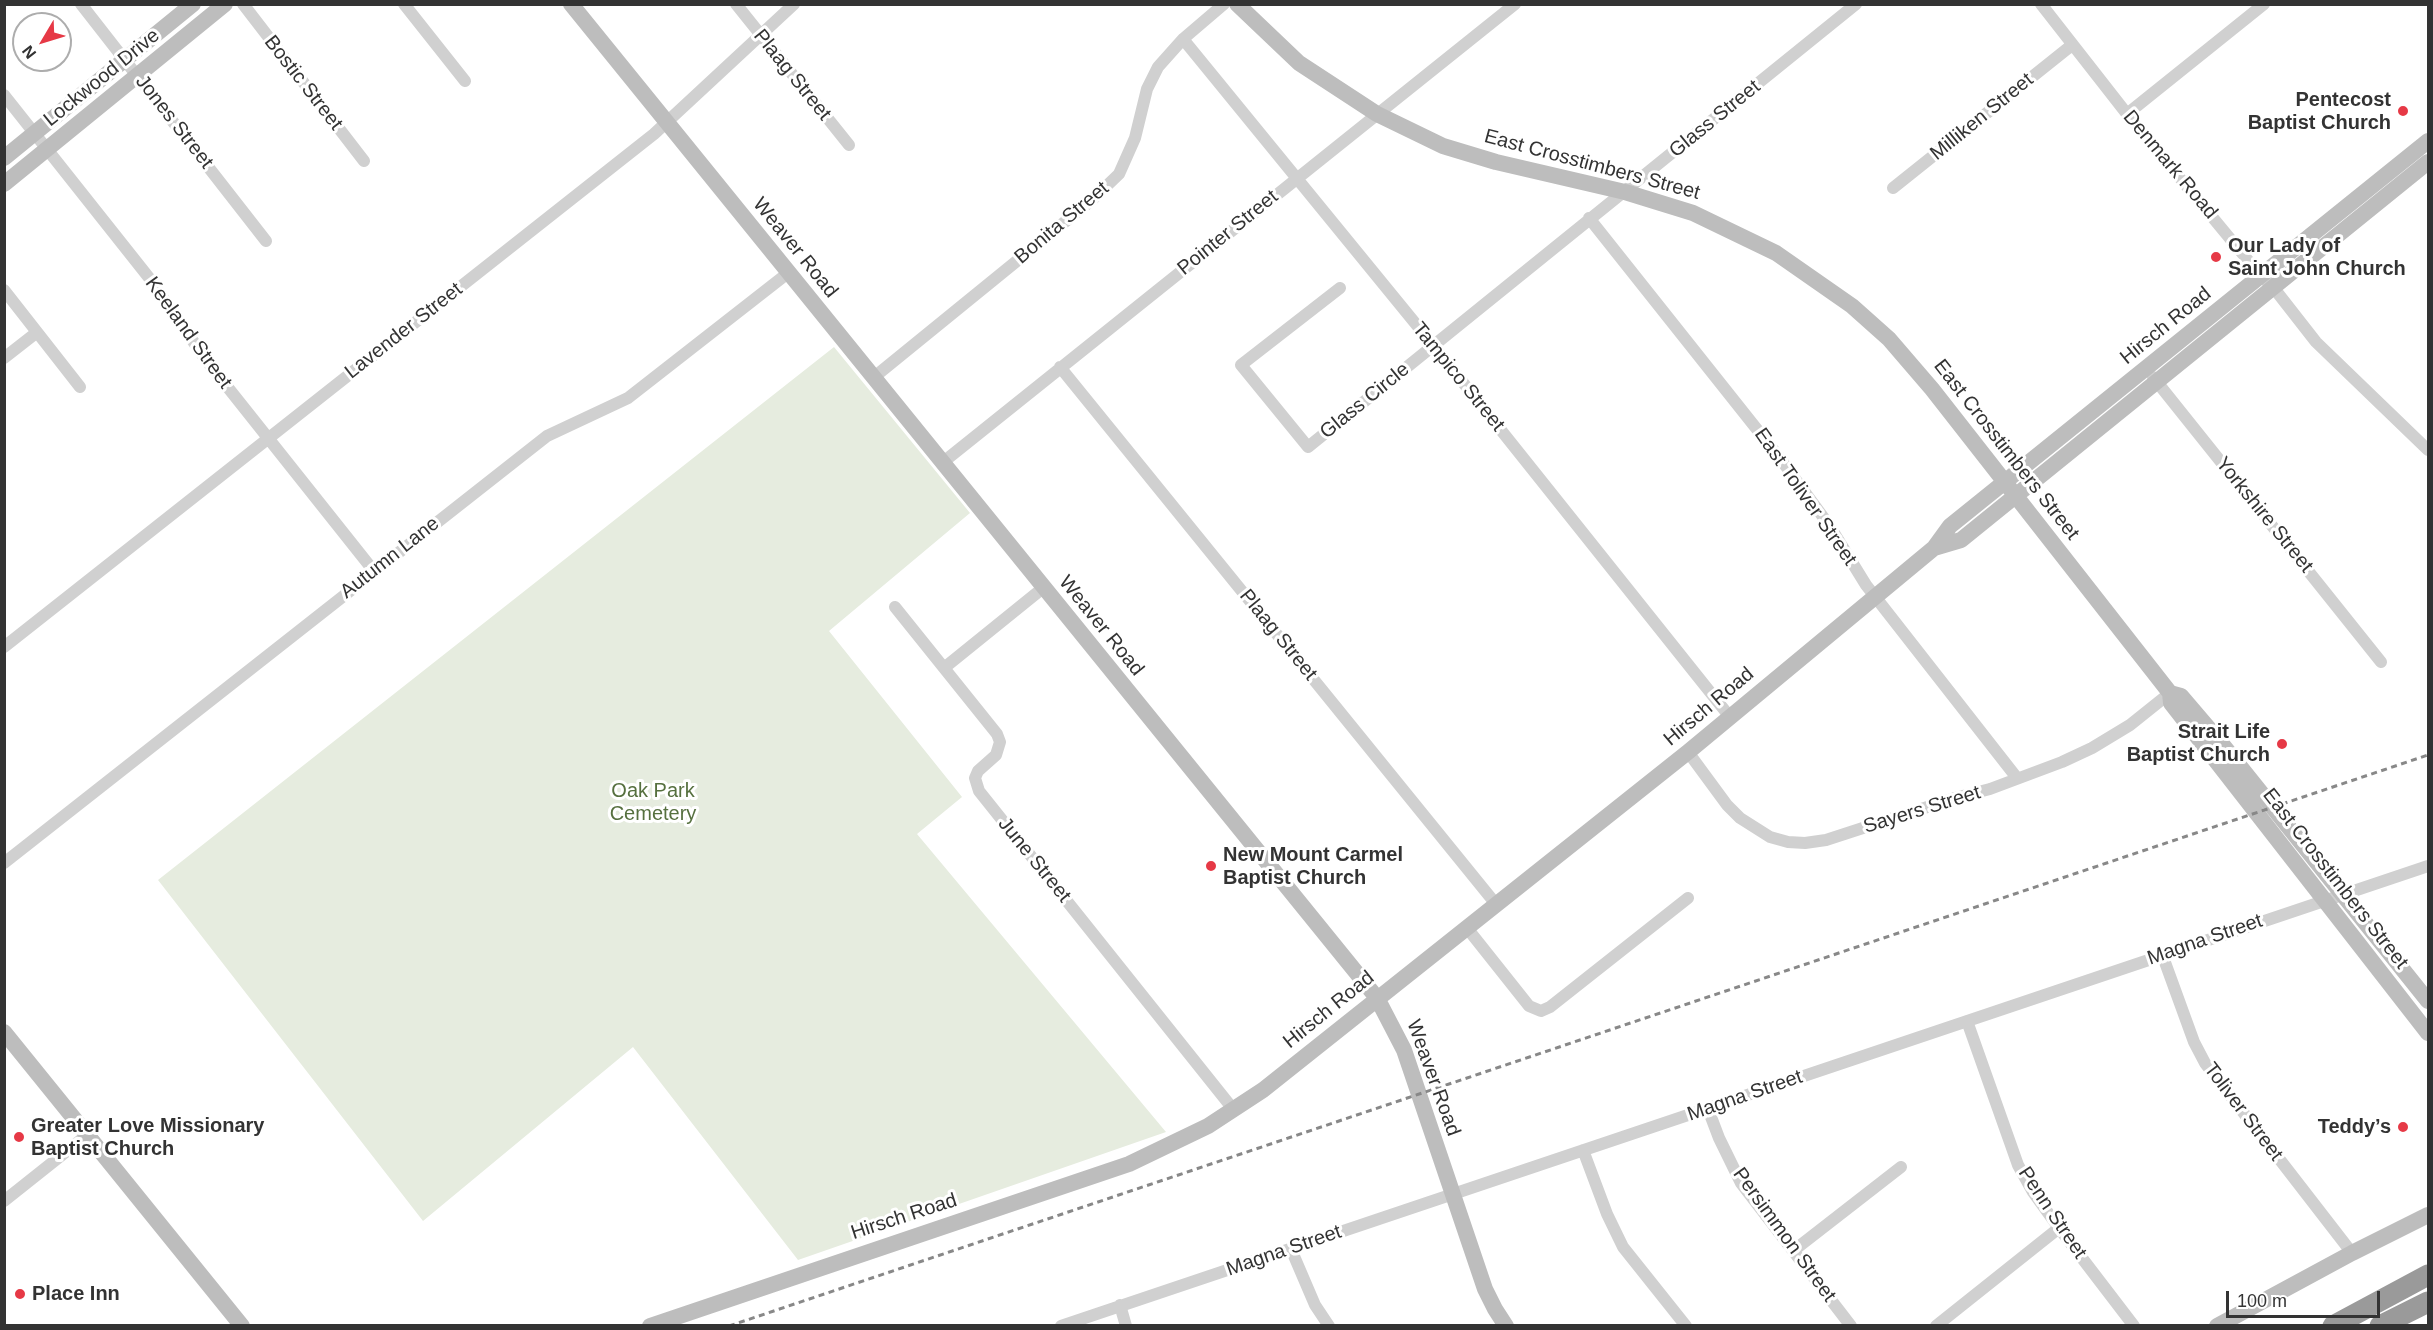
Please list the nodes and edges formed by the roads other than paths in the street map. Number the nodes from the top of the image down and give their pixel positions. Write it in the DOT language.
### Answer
graph roads {
  1 [pos="81,4"];
  2 [pos="193,4"];
  3 [pos="225,4"];
  4 [pos="243,4"];
  5 [pos="404,4"];
  6 [pos="571,4"];
  7 [pos="736,4"];
  8 [pos="794,4"];
  9 [pos="1224,4"];
  10 [pos="1237,4"];
  11 [pos="1515,4"];
  12 [pos="1856,4"];
  13 [pos="2041,4"];
  14 [pos="2264,4"];
  15 [pos="760,36"];
  16 [pos="1183,39"];
  17 [pos="2072,45"];
  18 [pos="125,60"];
  19 [pos="138,76"];
  20 [pos="465,81"];
  21 [pos="4,95"];
  22 [pos="1377,114"];
  23 [pos="2127,114"];
  24 [pos="666,124"];
  25 [pos="35,133"];
  26 [pos="2428,141"];
  27 [pos="849,145"];
  28 [pos="47,149"];
  29 [pos="4,158"];
  30 [pos="364,160"];
  31 [pos="2423,165"];
  32 [pos="1296,179"];
  33 [pos="4,183"];
  34 [pos="1893,188"];
  35 [pos="1625,192"];
  36 [pos="1589,218"];
  37 [pos="266,241"];
  38 [pos="788,273"];
  39 [pos="2260,276"];
  40 [pos="2274,287"];
  41 [pos="1340,288"];
  42 [pos="4,290"];
  43 [pos="36,333"];
  44 [pos="1432,345"];
  45 [pos="4,358"];
  46 [pos="1060,368"];
  47 [pos="2151,375"];
  48 [pos="873,378"];
  49 [pos="80,387"];
  50 [pos="268,438"];
  51 [pos="2428,450"];
  52 [pos="942,463"];
  53 [pos="2010,488"];
  54 [pos="373,570"];
  55 [pos="1043,588"];
  56 [pos="1875,596"];
  57 [pos="895,607"];
  58 [pos="4,647"];
  59 [pos="2381,662"];
  60 [pos="944,668"];
  61 [pos="2170,693"];
  62 [pos="1730,717"];
  63 [pos="1688,752"];
  64 [pos="2017,778"];
  65 [pos="4,863"];
  66 [pos="2428,866"];
  67 [pos="2342,894"];
  68 [pos="1688,898"];
  69 [pos="2326,900"];
  70 [pos="1496,903"];
  71 [pos="1467,928"];
  72 [pos="2163,954"];
  73 [pos="1377,998"];
  74 [pos="2428,1001"];
  75 [pos="1967,1021"];
  76 [pos="4,1032"];
  77 [pos="2428,1033"];
  78 [pos="1233,1109"];
  79 [pos="1708,1109"];
  80 [pos="87,1135"];
  81 [pos="1583,1150"];
  82 [pos="1901,1167"];
  83 [pos="1452,1193"];
  84 [pos="4,1202"];
  85 [pos="2428,1215"];
  86 [pos="2059,1228"];
  87 [pos="1291,1249"];
  88 [pos="1793,1251"];
  89 [pos="2352,1253"];
  90 [pos="2428,1275"];
  91 [pos="2428,1302"];
  92 [pos="1120,1305"];
  93 [pos="242,1326"];
  94 [pos="650,1326"];
  95 [pos="1061,1326"];
  96 [pos="1126,1326"];
  97 [pos="1329,1326"];
  98 [pos="1506,1326"];
  99 [pos="1686,1326"];
  100 [pos="1851,1326"];
  101 [pos="1936,1326"];
  102 [pos="2134,1326"];
  103 [pos="2217,1326"];
  104 [pos="2333,1326"];
  105 [pos="2380,1326"];
  1 -- 18 [label="street, Jones Street"];
  2 -- 18 [label="main road, Lockwood Drive"];
  3 -- 19 [label="main road, Lockwood Drive"];
  4 -- 30 [label="street, Bostic Street"];
  5 -- 20 [label="street"];
  6 -- 24 [label="main road, Weaver Road"];
  7 -- 15 [label="street, Plaag Street"];
  8 -- 15 [label="street, Lavender Street"];
  9 -- 16 [label="street, Bonita Street"];
  10 -- 22 [label="main road, East Crosstimbers Street"];
  11 -- 22 [label="street, Pointer Street"];
  12 -- 35 [label="street, Glass Street"];
  13 -- 17 [label="street, Denmark Road"];
  14 -- 23 [label="street"];
  15 -- 24 [label="street, Lavender Street"];
  15 -- 27 [label="street, Plaag Street"];
  16 -- 32 [label="street, Tampico Street"];
  16 -- 48 [label="street, Bonita Street"];
  17 -- 23 [label="street, Denmark Road"];
  17 -- 34 [label="street, Milliken Street"];
  18 -- 19 [label="street, Jones Street"];
  18 -- 25 [label="main road, Lockwood Drive"];
  19 -- 28 [label="main road, Lockwood Drive"];
  19 -- 37 [label="street, Jones Street"];
  21 -- 25 [label="street, Keeland Street"];
  22 -- 32 [label="street, Pointer Street"];
  22 -- 35 [label="main road, East Crosstimbers Street"];
  23 -- 39 [label="street, Denmark Road"];
  24 -- 38 [label="main road, Weaver Road"];
  24 -- 50 [label="street, Lavender Street"];
  25 -- 28 [label="street, Keeland Street"];
  25 -- 29 [label="main road, Lockwood Drive"];
  26 -- 31 [label="main road, Hirsch Road"];
  28 -- 33 [label="main road, Lockwood Drive"];
  28 -- 50 [label="street, Keeland Street"];
  31 -- 39 [label="main road, Hirsch Road"];
  31 -- 40 [label="main road, Hirsch Road"];
  32 -- 44 [label="street, Tampico Street"];
  32 -- 46 [label="street, Pointer Street"];
  35 -- 36 [label="street, Glass Street"];
  35 -- 53 [label="main road, East Crosstimbers Street"];
  36 -- 44 [label="street, Glass Street"];
  36 -- 56 [label="street, East Toliver Street"];
  38 -- 48 [label="main road, Weaver Road"];
  38 -- 54 [label="street, Autumn Lane"];
  39 -- 40 [label="street, Denmark Road"];
  39 -- 47 [label="main road, Hirsch Road"];
  40 -- 47 [label="main road, Hirsch Road"];
  40 -- 51 [label="street, Denmark Road"];
  41 -- 44 [label="street, Glass Circle"];
  42 -- 43 [label="street"];
  43 -- 45 [label="street"];
  43 -- 49 [label="street"];
  44 -- 62 [label="street, Tampico Street"];
  46 -- 52 [label="street, Pointer Street"];
  46 -- 70 [label="street, Plaag Street"];
  47 -- 53 [label="main road, Hirsch Road"];
  47 -- 59 [label="street, Yorkshire Street"];
  48 -- 52 [label="main road, Weaver Road"];
  50 -- 54 [label="street, Keeland Street"];
  50 -- 58 [label="street, Lavender Street"];
  52 -- 55 [label="main road, Weaver Road"];
  53 -- 56 [label="main road, Hirsch Road"];
  53 -- 61 [label="main road, East Crosstimbers Street"];
  54 -- 65 [label="street, Autumn Lane"];
  55 -- 60 [label="street"];
  55 -- 73 [label="main road, Weaver Road"];
  56 -- 62 [label="main road, Hirsch Road"];
  56 -- 64 [label="street, East Toliver Street"];
  57 -- 60 [label="street, June Street"];
  60 -- 78 [label="street, June Street"];
  61 -- 64 [label="street, Sayers Street"];
  61 -- 67 [label="main road, East Crosstimbers Street"];
  61 -- 69 [label="main road, East Crosstimbers Street"];
  62 -- 63 [label="main road, Hirsch Road"];
  63 -- 64 [label="street, Sayers Street"];
  63 -- 70 [label="main road, Hirsch Road"];
  66 -- 67 [label="street, Magna Street"];
  67 -- 69 [label="street, Magna Street"];
  67 -- 74 [label="main road, East Crosstimbers Street"];
  68 -- 71 [label="street"];
  69 -- 72 [label="street, Magna Street"];
  69 -- 77 [label="main road, East Crosstimbers Street"];
  70 -- 71 [label="main road, Hirsch Road"];
  71 -- 73 [label="main road, Hirsch Road"];
  72 -- 75 [label="street, Magna Street"];
  72 -- 89 [label="street, Toliver Street"];
  73 -- 78 [label="main road, Hirsch Road"];
  73 -- 83 [label="main road, Weaver Road"];
  75 -- 79 [label="street, Magna Street"];
  75 -- 86 [label="street, Penn Street"];
  76 -- 80 [label="main road"];
  78 -- 94 [label="main road, Hirsch Road"];
  79 -- 81 [label="street, Magna Street"];
  79 -- 88 [label="street, Persimmon Street"];
  80 -- 84 [label="street"];
  80 -- 93 [label="main road"];
  81 -- 83 [label="street, Magna Street"];
  81 -- 99 [label="street"];
  82 -- 88 [label="street"];
  83 -- 87 [label="street, Magna Street"];
  83 -- 98 [label="main road, Weaver Road"];
  85 -- 89 [label="main road"];
  86 -- 101 [label="street"];
  86 -- 102 [label="street, Penn Street"];
  87 -- 92 [label="street, Magna Street"];
  87 -- 97 [label="street"];
  88 -- 100 [label="street, Persimmon Street"];
  89 -- 103 [label="main road"];
  90 -- 104 [label="highway"];
  91 -- 105 [label="highway"];
  92 -- 95 [label="street, Magna Street"];
  92 -- 96 [label="street"];
}
